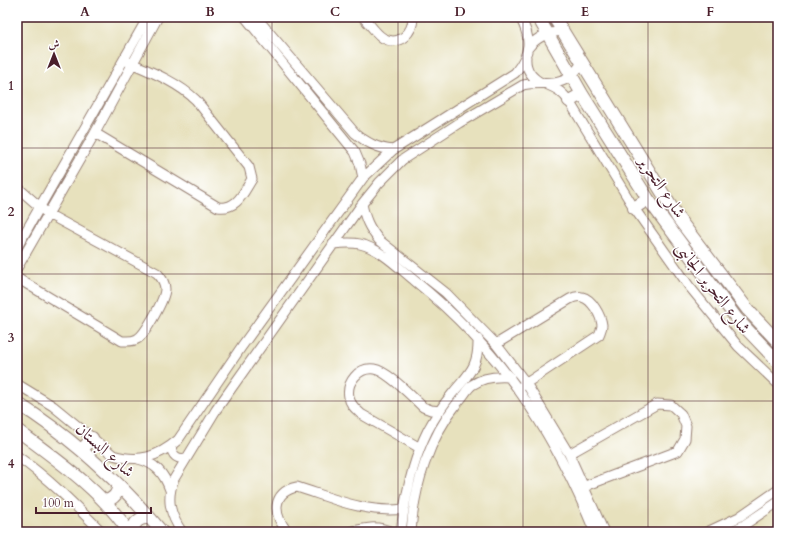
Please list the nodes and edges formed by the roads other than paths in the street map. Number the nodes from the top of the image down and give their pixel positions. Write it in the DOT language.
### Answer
graph roads {
  1 [pos="148,17"];
  2 [pos="158,17"];
  3 [pos="245,17"];
  4 [pos="256,17"];
  5 [pos="363,17"];
  6 [pos="412,17"];
  7 [pos="520,17"];
  8 [pos="538,17"];
  9 [pos="554,17"];
  10 [pos="562,31"];
  11 [pos="547,34"];
  12 [pos="527,51"];
  13 [pos="128,62"];
  14 [pos="582,63"];
  15 [pos="292,67"];
  16 [pos="571,76"];
  17 [pos="545,84"];
  18 [pos="582,94"];
  19 [pos="569,102"];
  20 [pos="452,112"];
  21 [pos="459,124"];
  22 [pos="94,133"];
  23 [pos="393,150"];
  24 [pos="363,178"];
  25 [pos="17,187"];
  26 [pos="648,199"];
  27 [pos="362,204"];
  28 [pos="40,207"];
  29 [pos="634,208"];
  30 [pos="48,214"];
  31 [pos="333,244"];
  32 [pos="17,248"];
  33 [pos="387,252"];
  34 [pos="17,268"];
  35 [pos="17,278"];
  36 [pos="748,310"];
  37 [pos="738,319"];
  38 [pos="248,338"];
  39 [pos="478,339"];
  40 [pos="778,342"];
  41 [pos="496,344"];
  42 [pos="260,347"];
  43 [pos="778,362"];
  44 [pos="510,377"];
  45 [pos="17,384"];
  46 [pos="778,384"];
  47 [pos="522,386"];
  48 [pos="17,403"];
  49 [pos="440,411"];
  50 [pos="17,430"];
  51 [pos="92,438"];
  52 [pos="171,446"];
  53 [pos="420,448"];
  54 [pos="82,450"];
  55 [pos="569,454"];
  56 [pos="17,456"];
  57 [pos="186,458"];
  58 [pos="136,459"];
  59 [pos="410,476"];
  60 [pos="419,480"];
  61 [pos="118,484"];
  62 [pos="581,488"];
  63 [pos="170,490"];
  64 [pos="778,490"];
  65 [pos="105,501"];
  66 [pos="778,502"];
  67 [pos="403,509"];
  68 [pos="150,518"];
  69 [pos="746,528"];
  70 [pos="102,532"];
  71 [pos="129,532"];
  72 [pos="133,532"];
  73 [pos="162,532"];
  74 [pos="182,532"];
  75 [pos="288,532"];
  76 [pos="349,532"];
  77 [pos="392,532"];
  78 [pos="401,532"];
  79 [pos="411,532"];
  80 [pos="593,532"];
  81 [pos="604,532"];
  82 [pos="707,532"];
  83 [pos="729,532"];
  1 -- 13 [label="street"];
  2 -- 13 [label="street"];
  3 -- 15 [label="street"];
  4 -- 15 [label="street"];
  5 -- 6 [label="street"];
  7 -- 12 [label="street, شارع التحرير الجانبى"];
  8 -- 11 [label="street, شارع التحرير"];
  9 -- 10 [label="street, شارع التحرير"];
  10 -- 11 [label="street"];
  10 -- 14 [label="street, شارع التحرير"];
  11 -- 12 [label="street"];
  11 -- 16 [label="street, شارع التحرير"];
  12 -- 17 [label="street, شارع التحرير الجانبى"];
  12 -- 20 [label="street"];
  13 -- 22 [label="street"];
  13 -- 22 [label="street"];
  13 -- 28 [label="street"];
  14 -- 16 [label="street"];
  14 -- 36 [label="street, شارع التحرير"];
  15 -- 23 [label="street"];
  15 -- 24 [label="street"];
  16 -- 17 [label="street"];
  16 -- 18 [label="street, شارع التحرير"];
  17 -- 19 [label="street, شارع التحرير الجانبى"];
  17 -- 21 [label="street"];
  18 -- 19 [label="street"];
  18 -- 26 [label="street, شارع التحرير"];
  19 -- 29 [label="street, شارع التحرير الجانبى"];
  20 -- 21 [label="street"];
  20 -- 23 [label="street"];
  21 -- 27 [label="street"];
  22 -- 30 [label="street"];
  23 -- 24 [label="street"];
  24 -- 38 [label="street"];
  25 -- 28 [label="street"];
  26 -- 29 [label="street"];
  26 -- 37 [label="street, شارع التحرير"];
  27 -- 31 [label="street"];
  27 -- 33 [label="street"];
  28 -- 30 [label="street"];
  28 -- 32 [label="street"];
  29 -- 46 [label="street, شارع التحرير الجانبى"];
  30 -- 34 [label="street"];
  30 -- 35 [label="street"];
  31 -- 33 [label="street"];
  31 -- 42 [label="street"];
  33 -- 39 [label="street"];
  33 -- 41 [label="street"];
  36 -- 37 [label="street"];
  36 -- 40 [label="street, شارع التحرير"];
  37 -- 43 [label="street, شارع التحرير"];
  38 -- 42 [label="street"];
  38 -- 52 [label="street"];
  39 -- 44 [label="street"];
  39 -- 49 [label="street"];
  41 -- 47 [label="street"];
  41 -- 47 [label="street"];
  42 -- 57 [label="street"];
  44 -- 47 [label="street"];
  44 -- 60 [label="street"];
  45 -- 51 [label="street"];
  47 -- 55 [label="street"];
  47 -- 62 [label="street"];
  48 -- 54 [label="street, شارع البستان"];
  49 -- 53 [label="street"];
  49 -- 53 [label="street"];
  50 -- 65 [label="street"];
  51 -- 54 [label="street"];
  51 -- 58 [label="street"];
  52 -- 57 [label="street"];
  52 -- 58 [label="street"];
  53 -- 59 [label="street"];
  54 -- 61 [label="street, شارع البستان"];
  55 -- 62 [label="street"];
  55 -- 62 [label="street"];
  56 -- 70 [label="street"];
  57 -- 63 [label="street"];
  58 -- 63 [label="street"];
  59 -- 60 [label="street"];
  59 -- 67 [label="street"];
  60 -- 79 [label="street"];
  61 -- 65 [label="street"];
  61 -- 68 [label="street, شارع البستان"];
  62 -- 80 [label="street"];
  62 -- 81 [label="street"];
  63 -- 74 [label="street"];
  64 -- 82 [label="street"];
  65 -- 71 [label="street"];
  66 -- 69 [label="street"];
  67 -- 75 [label="street"];
  67 -- 78 [label="street"];
  68 -- 72 [label="street"];
  68 -- 73 [label="street, شارع البستان"];
  69 -- 83 [label="street"];
  76 -- 77 [label="street"];
}
